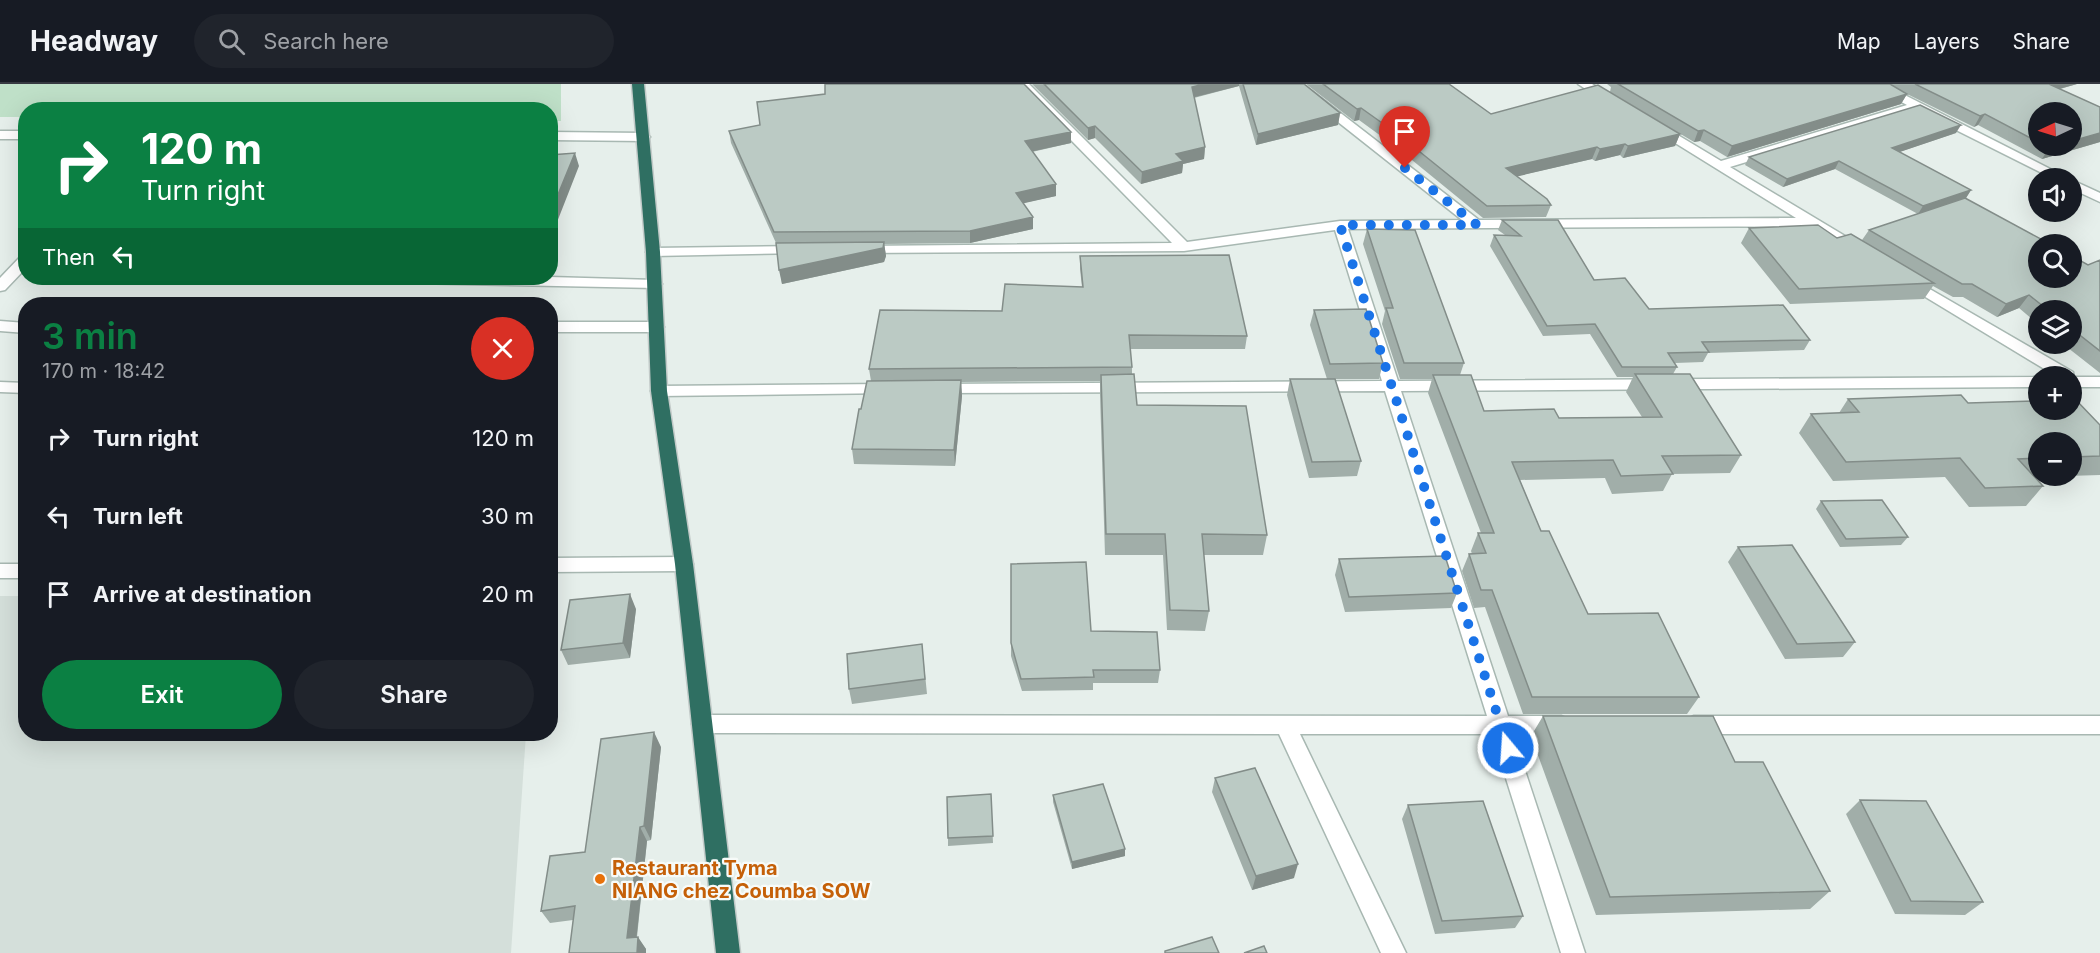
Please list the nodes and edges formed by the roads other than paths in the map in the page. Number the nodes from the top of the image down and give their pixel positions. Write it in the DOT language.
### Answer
graph roads {
  1 [pos="638,84"];
  2 [pos="1022,84"];
  3 [pos="1296,84"];
  4 [pos="1584,84"];
  5 [pos="1874,84"];
  6 [pos="1916,106"];
  7 [pos="1623,107"];
  8 [pos="1642,119"];
  9 [pos="0,135"];
  10 [pos="18,135"];
  11 [pos="558,136"];
  12 [pos="644,137"];
  13 [pos="1719,166"];
  14 [pos="2041,168"];
  15 [pos="2084,190"];
  16 [pos="2100,190"];
  17 [pos="2100,198"];
  18 [pos="1812,222"];
  19 [pos="1340,225"];
  20 [pos="1477,225"];
  21 [pos="1184,247"];
  22 [pos="818,250"];
  23 [pos="842,250"];
  24 [pos="653,252"];
  25 [pos="1874,259"];
  26 [pos="18,268"];
  27 [pos="1894,272"];
  28 [pos="558,282"];
  29 [pos="655,284"];
  30 [pos="0,287"];
  31 [pos="0,326"];
  32 [pos="18,327"];
  33 [pos="558,327"];
  34 [pos="656,327"];
  35 [pos="2049,366"];
  36 [pos="2082,381"];
  37 [pos="2028,382"];
  38 [pos="2100,382"];
  39 [pos="1392,386"];
  40 [pos="0,387"];
  41 [pos="18,388"];
  42 [pos="659,391"];
  43 [pos="684,564"];
  44 [pos="558,565"];
  45 [pos="0,571"];
  46 [pos="18,571"];
  47 [pos="702,724"];
  48 [pos="1285,724"];
  49 [pos="1500,725"];
  50 [pos="1584,725"];
  51 [pos="1668,725"];
  52 [pos="2100,725"];
  53 [pos="728,953"];
  54 [pos="1394,953"];
  55 [pos="1573,953"];
  1 -- 12 [label="highway"];
  2 -- 21 [label="street"];
  3 -- 20 [label="street"];
  4 -- 7 [label="street"];
  5 -- 6 [label="street"];
  6 -- 13 [label="street"];
  6 -- 14 [label="street"];
  8 -- 13 [label="street"];
  9 -- 10 [label="street"];
  11 -- 12 [label="street"];
  12 -- 24 [label="highway"];
  13 -- 18 [label="street"];
  15 -- 16 [label="street"];
  15 -- 17 [label="street"];
  18 -- 20 [label="street"];
  18 -- 25 [label="street"];
  19 -- 20 [label="street"];
  19 -- 21 [label="street"];
  19 -- 39 [label="street"];
  21 -- 23 [label="street"];
  22 -- 24 [label="street"];
  24 -- 29 [label="highway"];
  26 -- 30 [label="street"];
  27 -- 35 [label="street"];
  28 -- 29 [label="street"];
  29 -- 34 [label="highway"];
  31 -- 32 [label="street"];
  33 -- 34 [label="street"];
  34 -- 42 [label="highway"];
  36 -- 38 [label="street"];
  37 -- 39 [label="street"];
  39 -- 42 [label="street"];
  39 -- 49 [label="street"];
  40 -- 41 [label="street"];
  42 -- 43 [label="highway"];
  43 -- 44 [label="street"];
  43 -- 47 [label="highway"];
  45 -- 46 [label="street"];
  47 -- 48 [label="street"];
  47 -- 53 [label="highway"];
  48 -- 49 [label="street"];
  48 -- 54 [label="street"];
  49 -- 50 [label="street"];
  49 -- 55 [label="street"];
  51 -- 52 [label="street"];
}
